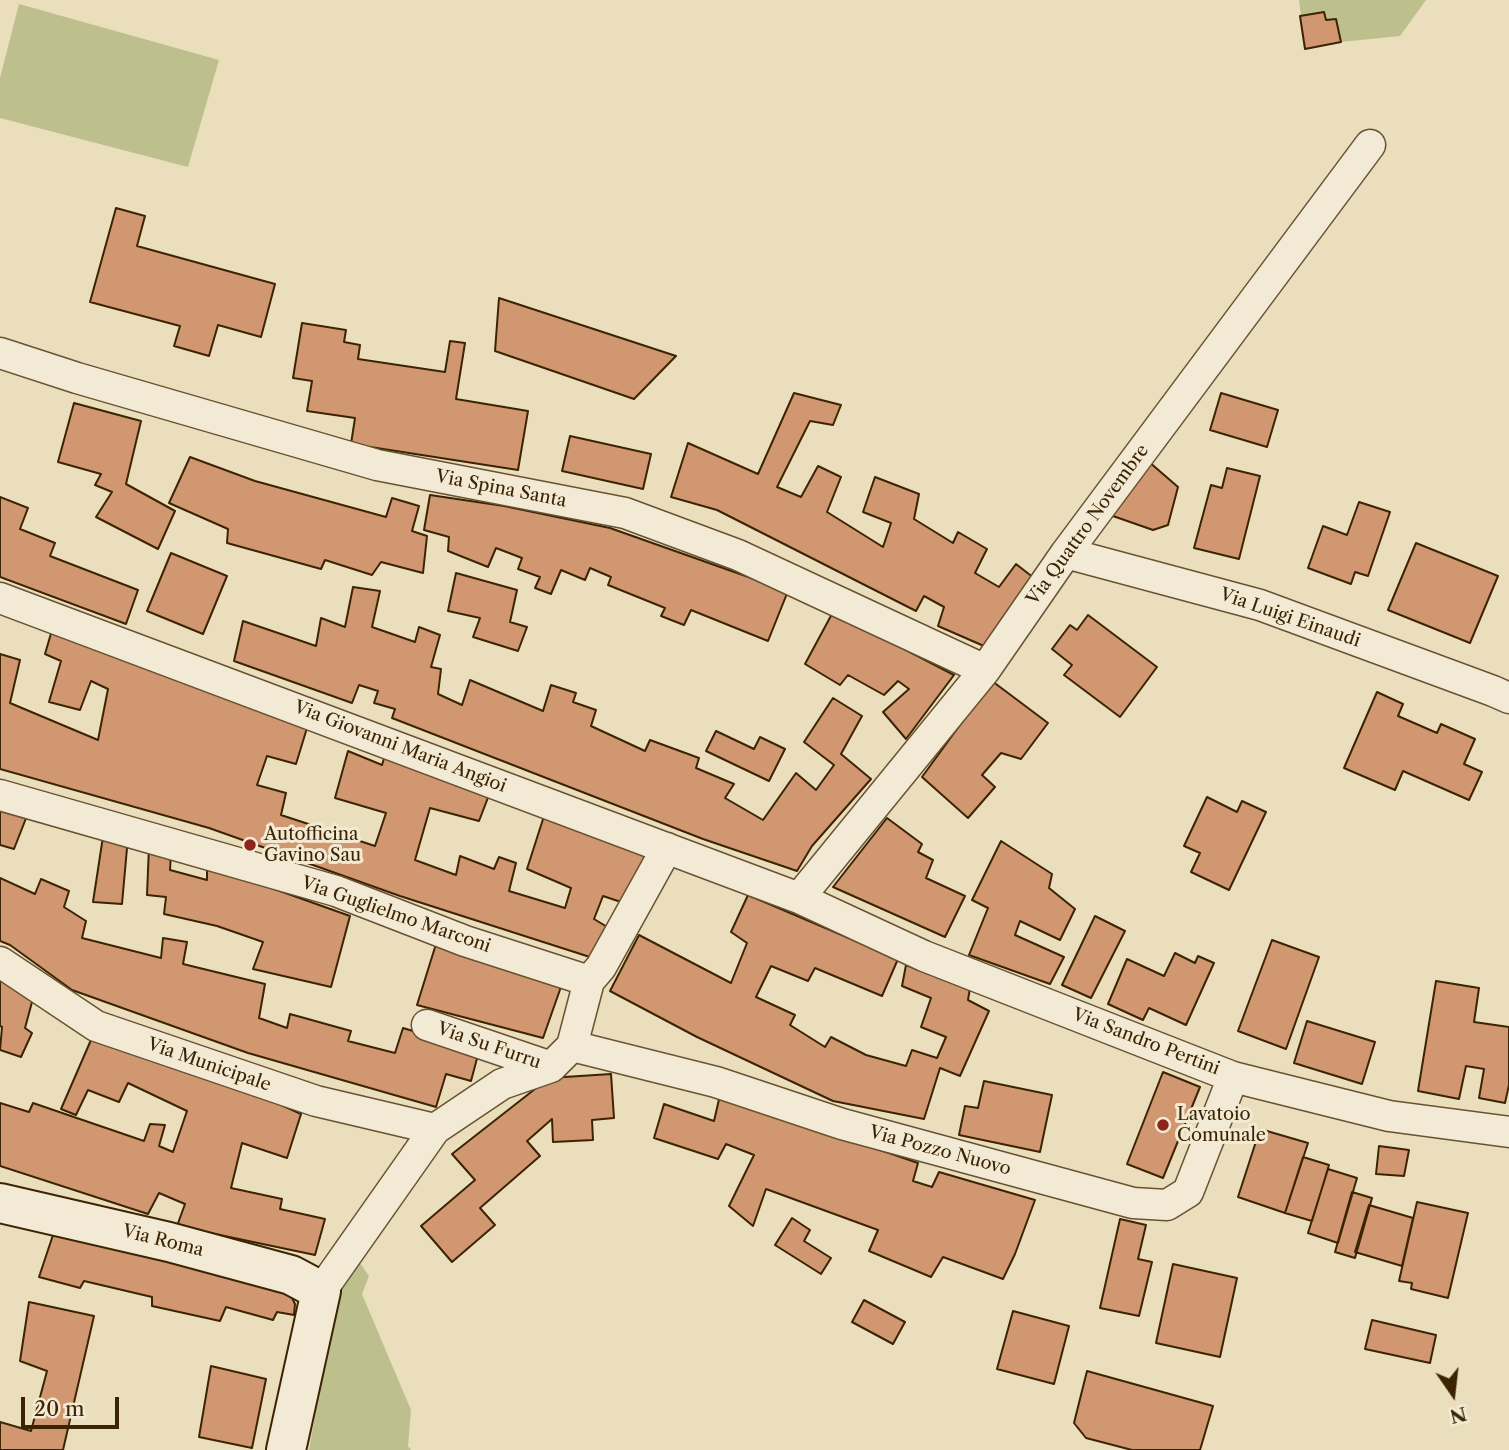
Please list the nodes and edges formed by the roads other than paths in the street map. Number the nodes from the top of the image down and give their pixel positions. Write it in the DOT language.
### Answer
graph roads {
  1 [pos="1370,145"];
  2 [pos="0,353"];
  3 [pos="1066,553"];
  4 [pos="0,598"];
  5 [pos="985,670"];
  6 [pos="1509,698"];
  7 [pos="0,795"];
  8 [pos="667,848"];
  9 [pos="799,898"];
  10 [pos="0,962"];
  11 [pos="589,981"];
  12 [pos="427,1025"];
  13 [pos="572,1046"];
  14 [pos="551,1067"];
  15 [pos="1233,1077"];
  16 [pos="435,1129"];
  17 [pos="1509,1132"];
  18 [pos="0,1203"];
  19 [pos="321,1292"];
  20 [pos="286,1450"];
  1 -- 3 [label="street, Via Quattro Novembre"];
  2 -- 5 [label="street, Via Spina Santa"];
  3 -- 5 [label="street, Via Quattro Novembre"];
  3 -- 6 [label="street, Via Luigi Einaudi"];
  4 -- 8 [label="street, Via Giovanni Maria Angioi"];
  5 -- 9 [label="street, Via Quattro Novembre"];
  7 -- 11 [label="street, Via Guglielmo Marconi"];
  8 -- 9 [label="street, Via Giovanni Maria Angioi"];
  8 -- 11 [label="street"];
  9 -- 15 [label="street, Via Sandro Pertini"];
  10 -- 16 [label="street, Via Municipale"];
  11 -- 13 [label="street"];
  12 -- 14 [label="street, Via Su Furru"];
  13 -- 14 [label="street"];
  13 -- 15 [label="street, Via Pozzo Nuovo"];
  14 -- 16 [label="street"];
  15 -- 17 [label="street, Via Sandro Pertini"];
  16 -- 19 [label="street"];
  18 -- 19 [label="street, Via Roma"];
  19 -- 20 [label="street"];
}
